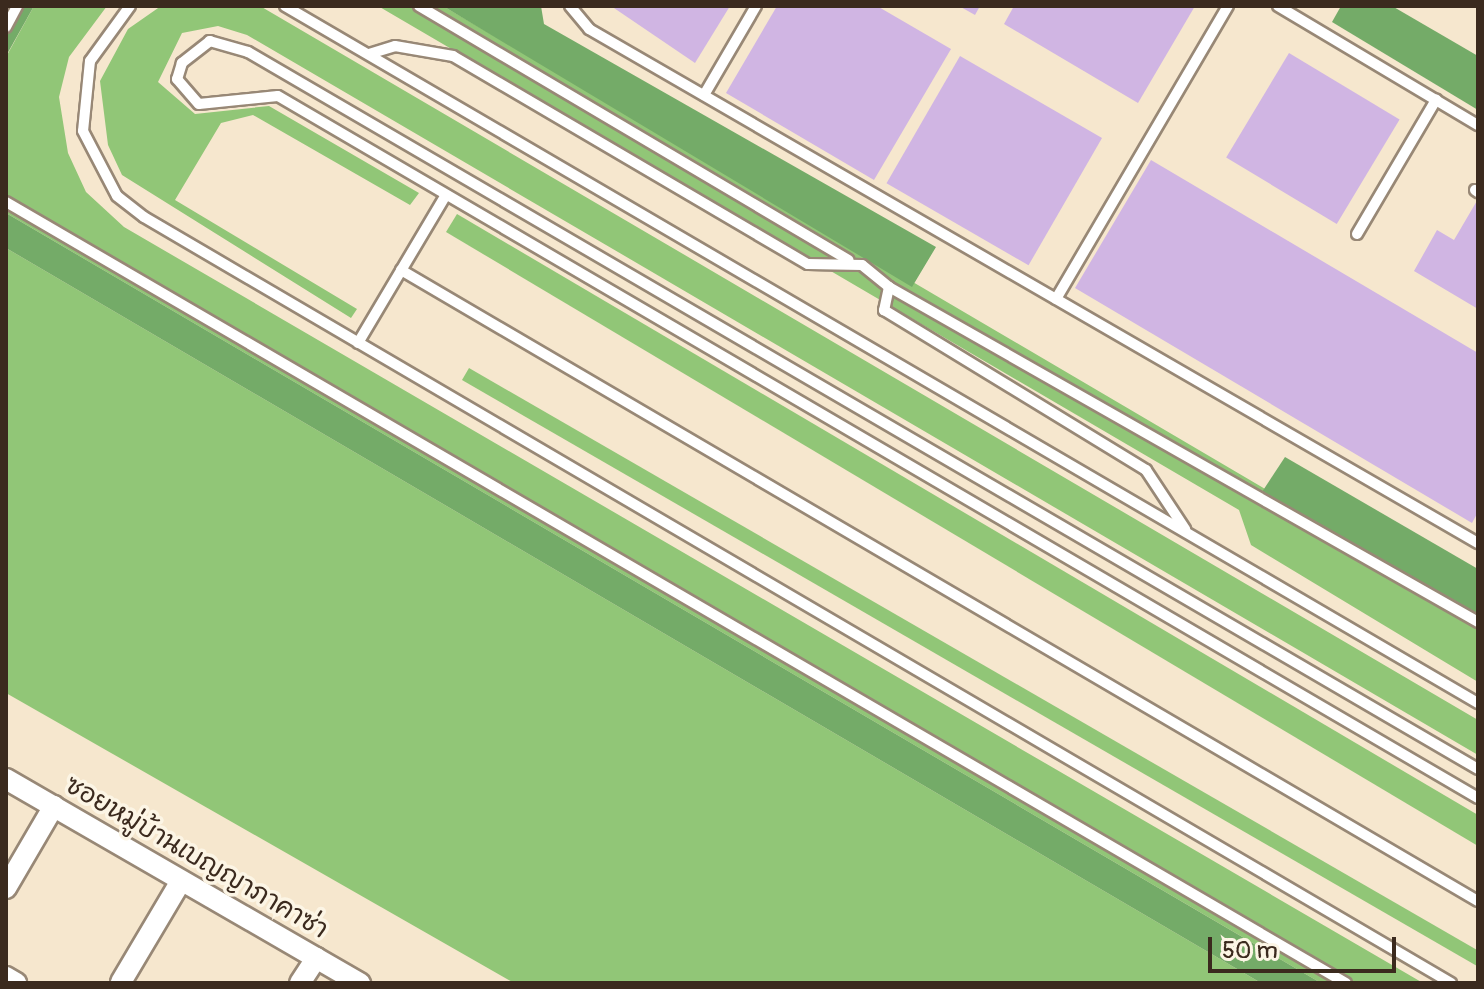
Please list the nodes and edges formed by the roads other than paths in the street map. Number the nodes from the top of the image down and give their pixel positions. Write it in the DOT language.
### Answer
graph roads {
  1 [pos="17,6"];
  2 [pos="130,6"];
  3 [pos="285,6"];
  4 [pos="419,6"];
  5 [pos="570,6"];
  6 [pos="756,6"];
  7 [pos="1228,6"];
  8 [pos="1278,6"];
  9 [pos="6,27"];
  10 [pos="369,54"];
  11 [pos="704,95"];
  12 [pos="1436,100"];
  13 [pos="1478,125"];
  14 [pos="446,195"];
  15 [pos="6,202"];
  16 [pos="1357,234"];
  17 [pos="848,260"];
  18 [pos="401,270"];
  19 [pos="889,287"];
  20 [pos="1056,299"];
  21 [pos="358,343"];
  22 [pos="1187,532"];
  23 [pos="1478,543"];
  24 [pos="1478,622"];
  25 [pos="1478,703"];
  26 [pos="1478,769"];
  27 [pos="6,779"];
  28 [pos="1478,798"];
  29 [pos="54,806"];
  30 [pos="181,881"];
  31 [pos="6,888"];
  32 [pos="1478,901"];
  33 [pos="316,958"];
  34 [pos="121,982"];
  35 [pos="300,983"];
  36 [pos="360,983"];
  37 [pos="1346,983"];
  38 [pos="1451,983"];
  1 -- 9 [label="lane"];
  2 -- 21 [label="lane"];
  3 -- 10 [label="lane"];
  4 -- 17 [label="lane"];
  5 -- 11 [label="lane"];
  6 -- 11 [label="lane"];
  7 -- 20 [label="lane"];
  8 -- 12 [label="lane"];
  10 -- 17 [label="lane"];
  10 -- 22 [label="lane"];
  11 -- 20 [label="lane"];
  12 -- 13 [label="lane"];
  12 -- 16 [label="lane"];
  14 -- 18 [label="lane"];
  14 -- 26 [label="lane"];
  14 -- 28 [label="lane"];
  15 -- 37 [label="lane"];
  17 -- 19 [label="lane"];
  18 -- 21 [label="lane"];
  18 -- 32 [label="lane"];
  19 -- 22 [label="lane"];
  19 -- 24 [label="lane"];
  20 -- 23 [label="lane"];
  21 -- 38 [label="lane"];
  22 -- 25 [label="lane"];
  27 -- 29 [label="street, ซอยหมู่บ้านเบญญาภาคาซ่า"];
  29 -- 30 [label="street, ซอยหมู่บ้านเบญญาภาคาซ่า"];
  29 -- 31 [label="street"];
  30 -- 33 [label="street, ซอยหมู่บ้านเบญญาภาคาซ่า"];
  30 -- 34 [label="street"];
  33 -- 35 [label="street"];
  33 -- 36 [label="street, ซอยหมู่บ้านเบญญาภาคาซ่า"];
}
